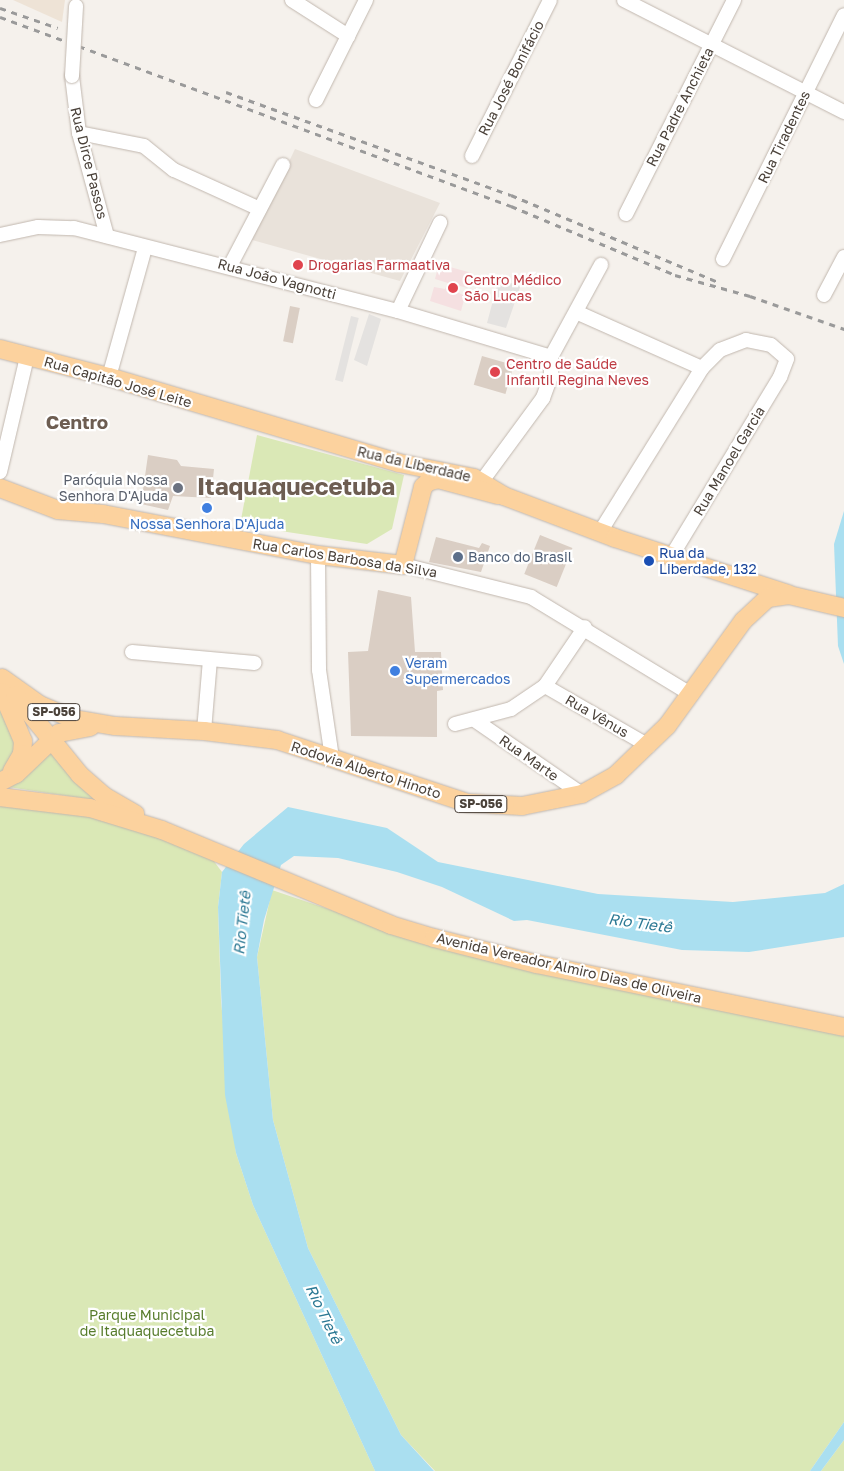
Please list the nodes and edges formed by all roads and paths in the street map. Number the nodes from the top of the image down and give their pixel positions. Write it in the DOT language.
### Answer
graph roads {
  1 [pos="292,0"];
  2 [pos="366,0"];
  3 [pos="550,0"];
  4 [pos="624,0"];
  5 [pos="734,0"];
  6 [pos="76,3"];
  7 [pos="844,15"];
  8 [pos="348,36"];
  9 [pos="712,45"];
  10 [pos="805,94"];
  11 [pos="316,100"];
  12 [pos="844,112"];
  13 [pos="79,133"];
  14 [pos="472,156"];
  15 [pos="283,165"];
  16 [pos="260,209"];
  17 [pos="626,214"];
  18 [pos="440,223"];
  19 [pos="0,235"];
  20 [pos="107,236"];
  21 [pos="145,248"];
  22 [pos="844,257"];
  23 [pos="723,259"];
  24 [pos="601,265"];
  25 [pos="230,266"];
  26 [pos="824,295"];
  27 [pos="398,311"];
  28 [pos="576,312"];
  29 [pos="0,349"];
  30 [pos="27,357"];
  31 [pos="551,357"];
  32 [pos="702,368"];
  33 [pos="109,377"];
  34 [pos="235,416"];
  35 [pos="399,463"];
  36 [pos="0,472"];
  37 [pos="445,481"];
  38 [pos="482,481"];
  39 [pos="423,487"];
  40 [pos="0,488"];
  41 [pos="504,496"];
  42 [pos="600,532"];
  43 [pos="318,555"];
  44 [pos="671,557"];
  45 [pos="403,565"];
  46 [pos="701,567"];
  47 [pos="741,586"];
  48 [pos="789,595"];
  49 [pos="768,598"];
  50 [pos="811,601"];
  51 [pos="844,608"];
  52 [pos="743,621"];
  53 [pos="585,627"];
  54 [pos="132,652"];
  55 [pos="210,660"];
  56 [pos="255,663"];
  57 [pos="1,681"];
  58 [pos="545,686"];
  59 [pos="692,695"];
  60 [pos="476,722"];
  61 [pos="455,724"];
  62 [pos="115,726"];
  63 [pos="84,727"];
  64 [pos="204,731"];
  65 [pos="50,739"];
  66 [pos="649,746"];
  67 [pos="332,758"];
  68 [pos="80,775"];
  69 [pos="1,787"];
  70 [pos="582,794"];
  71 [pos="162,830"];
  72 [pos="844,1027"];
  1 -- 8 [label="street"];
  2 -- 8 [label="street"];
  3 -- 14 [label="street, Rua José Bonifácio"];
  4 -- 9 [label="street"];
  5 -- 9 [label="street, Rua Padre Anchieta"];
  6 -- 13 [label="street, Rua Dirce Passos, bridge"];
  7 -- 10 [label="street, Rua Tiradentes"];
  8 -- 11 [label="street"];
  9 -- 10 [label="street"];
  9 -- 17 [label="street, Rua Padre Anchieta"];
  10 -- 12 [label="street"];
  10 -- 23 [label="street, Rua Tiradentes"];
  13 -- 16 [label="street"];
  13 -- 20 [label="street, Rua Dirce Passos"];
  15 -- 16 [label="street"];
  16 -- 25 [label="street"];
  18 -- 27 [label="street"];
  19 -- 20 [label="street, Rua João Vagnotti"];
  20 -- 21 [label="street, Rua João Vagnotti"];
  21 -- 25 [label="street, Rua João Vagnotti"];
  21 -- 33 [label="street"];
  22 -- 26 [label="street"];
  24 -- 28 [label="street"];
  25 -- 27 [label="street, Rua João Vagnotti"];
  27 -- 31 [label="street, Rua João Vagnotti"];
  28 -- 31 [label="street"];
  28 -- 32 [label="street"];
  29 -- 30 [label="main road, Rua Capitão José Leite"];
  30 -- 33 [label="main road, Rua Capitão José Leite"];
  30 -- 36 [label="street"];
  31 -- 38 [label="street"];
  32 -- 42 [label="street"];
  32 -- 44 [label="street, Rua Manoel Garcia"];
  33 -- 34 [label="main road, Rua Capitão José Leite"];
  34 -- 35 [label="main road, Rua da Liberdade"];
  35 -- 38 [label="main road, Rua da Liberdade"];
  35 -- 39 [label="main road"];
  37 -- 38 [label="main road"];
  37 -- 39 [label="main road"];
  37 -- 41 [label="main road"];
  38 -- 41 [label="main road, Rua da Liberdade"];
  39 -- 45 [label="main road"];
  40 -- 43 [label="main road, Rua Carlos Barbosa da Silva"];
  41 -- 42 [label="main road, Rua da Liberdade"];
  42 -- 44 [label="main road, Rua da Liberdade"];
  43 -- 45 [label="main road, Rua Carlos Barbosa da Silva"];
  43 -- 67 [label="street"];
  44 -- 46 [label="main road, Rua da Liberdade"];
  45 -- 53 [label="street, Rua Carlos Barbosa da Silva"];
  46 -- 47 [label="main road, Rua da Liberdade"];
  46 -- 48 [label="main road, Rua da Liberdade"];
  47 -- 49 [label="main road, Rua da Liberdade"];
  47 -- 52 [label="main road"];
  48 -- 49 [label="main road"];
  48 -- 50 [label="main road"];
  49 -- 50 [label="main road"];
  49 -- 52 [label="main road, Rodovia Alberto Hinoto / SP-056"];
  50 -- 51 [label="main road"];
  52 -- 59 [label="main road, Rodovia Alberto Hinoto / SP-056"];
  53 -- 58 [label="street"];
  53 -- 59 [label="street, Rua Carlos Barbosa da Silva"];
  54 -- 55 [label="street"];
  55 -- 56 [label="street"];
  55 -- 64 [label="street"];
  57 -- 62 [label="main road, Rodovia Alberto Hinoto / SP-056"];
  57 -- 65 [label="main road, Avenida Vereador Almiro Dias de Oliveira"];
  57 -- 69 [label="main road"];
  58 -- 60 [label="street"];
  58 -- 66 [label="street, Rua Vênus"];
  59 -- 66 [label="main road, Rodovia Alberto Hinoto / SP-056"];
  60 -- 61 [label="street"];
  60 -- 70 [label="street, Rua Marte"];
  62 -- 63 [label="main road, Rodovia Alberto Hinoto / SP-056"];
  62 -- 64 [label="main road, Rodovia Alberto Hinoto / SP-056"];
  63 -- 65 [label="main road, Rodovia Alberto Hinoto / SP-056"];
  63 -- 68 [label="main road"];
  64 -- 67 [label="main road, Rodovia Alberto Hinoto / SP-056"];
  65 -- 68 [label="main road, Avenida Vereador Almiro Dias de Oliveira"];
  65 -- 69 [label="main road, Rodovia Alberto Hinoto / SP-056"];
  66 -- 70 [label="main road, Rodovia Alberto Hinoto / SP-056"];
  67 -- 70 [label="main road, Rodovia Alberto Hinoto / SP-056"];
  68 -- 71 [label="main road, Avenida Vereador Almiro Dias de Oliveira"];
  69 -- 71 [label="main road, Avenida Vereador Almiro Dias de Oliveira"];
  71 -- 72 [label="main road, Avenida Vereador Almiro Dias de Oliveira"];
}
